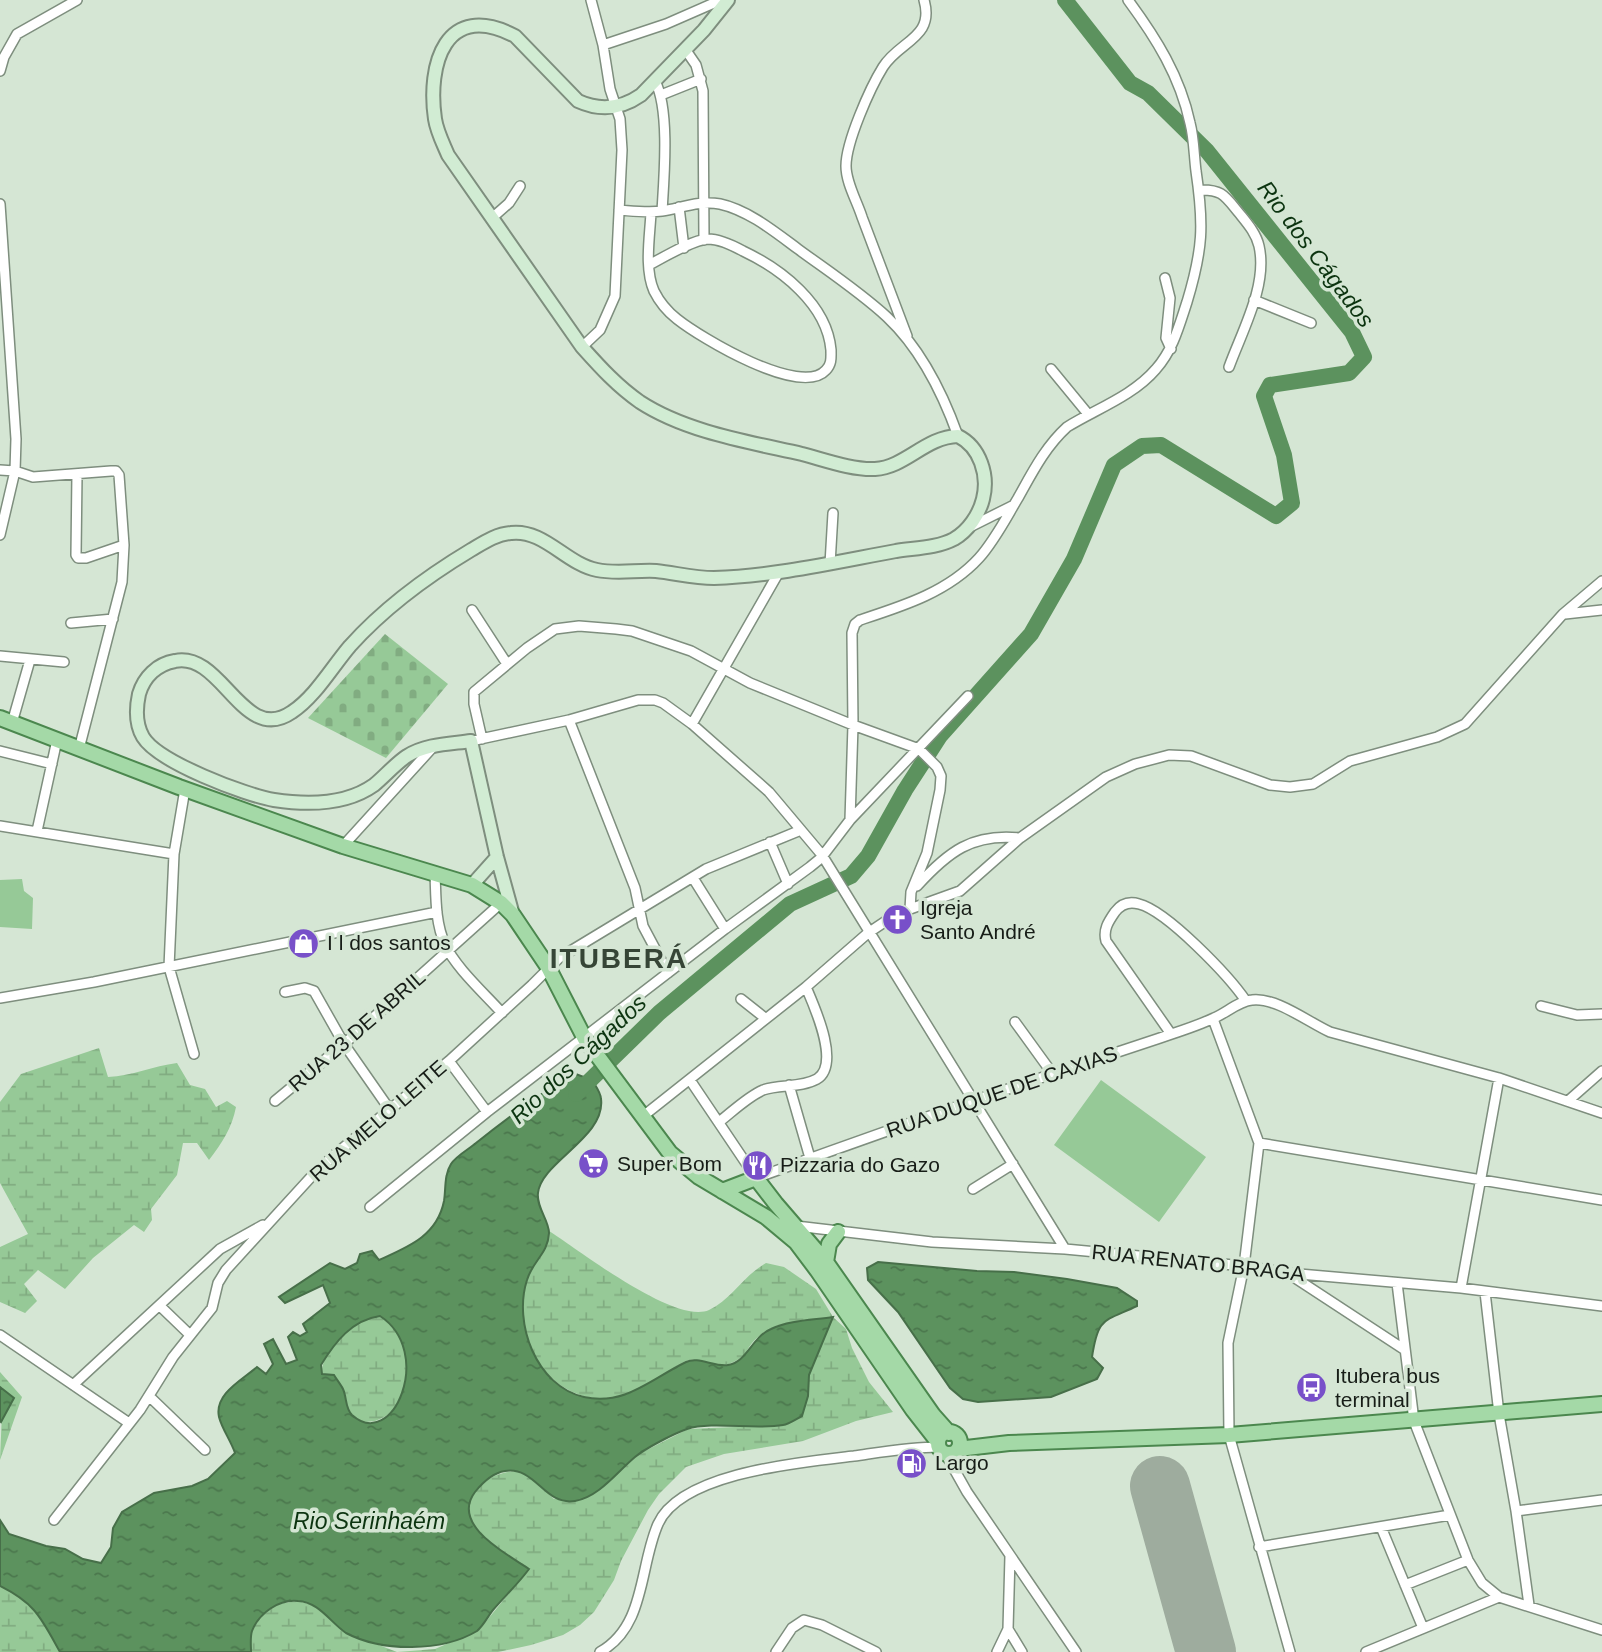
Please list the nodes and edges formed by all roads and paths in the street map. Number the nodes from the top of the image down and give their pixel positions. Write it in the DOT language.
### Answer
graph roads {
  1 [pos="77,0"];
  2 [pos="591,0"];
  3 [pos="721,0"];
  4 [pos="728,0"];
  5 [pos="924,0"];
  6 [pos="1128,0"];
  7 [pos="603,45"];
  8 [pos="685,49"];
  9 [pos="0,71"];
  10 [pos="701,79"];
  11 [pos="655,81"];
  12 [pos="661,95"];
  13 [pos="616,107"];
  14 [pos="520,186"];
  15 [pos="1199,190"];
  16 [pos="702,203"];
  17 [pos="0,204"];
  18 [pos="679,207"];
  19 [pos="619,210"];
  20 [pos="662,211"];
  21 [pos="650,212"];
  22 [pos="492,218"];
  23 [pos="704,240"];
  24 [pos="684,248"];
  25 [pos="649,265"];
  26 [pos="1165,278"];
  27 [pos="1254,300"];
  28 [pos="1311,323"];
  29 [pos="908,341"];
  30 [pos="582,347"];
  31 [pos="1171,349"];
  32 [pos="1229,367"];
  33 [pos="1051,369"];
  34 [pos="1088,414"];
  35 [pos="958,436"];
  36 [pos="0,470"];
  37 [pos="15,471"];
  38 [pos="77,474"];
  39 [pos="1014,505"];
  40 [pos="833,513"];
  41 [pos="970,527"];
  42 [pos="0,535"];
  43 [pos="124,545"];
  44 [pos="830,564"];
  45 [pos="779,572"];
  46 [pos="1602,581"];
  47 [pos="472,610"];
  48 [pos="1602,610"];
  49 [pos="1563,614"];
  50 [pos="113,619"];
  51 [pos="71,623"];
  52 [pos="0,656"];
  53 [pos="30,660"];
  54 [pos="64,662"];
  55 [pos="507,664"];
  56 [pos="723,667"];
  57 [pos="968,696"];
  58 [pos="6,720"];
  59 [pos="569,720"];
  60 [pos="692,724"];
  61 [pos="853,725"];
  62 [pos="57,740"];
  63 [pos="477,740"];
  64 [pos="434,746"];
  65 [pos="79,749"];
  66 [pos="921,750"];
  67 [pos="0,751"];
  68 [pos="52,764"];
  69 [pos="185,789"];
  70 [pos="850,820"];
  71 [pos="0,826"];
  72 [pos="801,830"];
  73 [pos="37,831"];
  74 [pos="1020,838"];
  75 [pos="770,842"];
  76 [pos="343,846"];
  77 [pos="174,854"];
  78 [pos="822,855"];
  79 [pos="497,857"];
  80 [pos="435,873"];
  81 [pos="693,878"];
  82 [pos="788,884"];
  83 [pos="472,885"];
  84 [pos="911,892"];
  85 [pos="501,904"];
  86 [pos="910,909"];
  87 [pos="639,910"];
  88 [pos="438,912"];
  89 [pos="513,915"];
  90 [pos="725,929"];
  91 [pos="866,929"];
  92 [pos="448,951"];
  93 [pos="169,967"];
  94 [pos="548,967"];
  95 [pos="668,974"];
  96 [pos="806,987"];
  97 [pos="285,992"];
  98 [pos="0,998"];
  99 [pos="741,999"];
  100 [pos="1246,1001"];
  101 [pos="1541,1006"];
  102 [pos="502,1013"];
  103 [pos="1602,1014"];
  104 [pos="765,1018"];
  105 [pos="1213,1018"];
  106 [pos="1015,1022"];
  107 [pos="1171,1034"];
  108 [pos="587,1041"];
  109 [pos="344,1044"];
  110 [pos="194,1054"];
  111 [pos="449,1061"];
  112 [pos="1602,1072"];
  113 [pos="1052,1073"];
  114 [pos="1499,1078"];
  115 [pos="690,1080"];
  116 [pos="789,1085"];
  117 [pos="975,1100"];
  118 [pos="275,1101"];
  119 [pos="1567,1101"];
  120 [pos="390,1110"];
  121 [pos="487,1112"];
  122 [pos="1602,1113"];
  123 [pos="642,1117"];
  124 [pos="719,1122"];
  125 [pos="1259,1143"];
  126 [pos="810,1158"];
  127 [pos="1013,1164"];
  128 [pos="755,1178"];
  129 [pos="1482,1179"];
  130 [pos="973,1189"];
  131 [pos="722,1191"];
  132 [pos="1602,1200"];
  133 [pos="370,1207"];
  134 [pos="268,1223"];
  135 [pos="794,1226"];
  136 [pos="838,1232"];
  137 [pos="1065,1250"];
  138 [pos="826,1262"];
  139 [pos="1244,1266"];
  140 [pos="1288,1273"];
  141 [pos="1397,1283"];
  142 [pos="1461,1288"];
  143 [pos="1485,1292"];
  144 [pos="160,1306"];
  145 [pos="1602,1306"];
  146 [pos="189,1334"];
  147 [pos="0,1335"];
  148 [pos="1405,1350"];
  149 [pos="74,1385"];
  150 [pos="150,1396"];
  151 [pos="1602,1404"];
  152 [pos="1499,1414"];
  153 [pos="1414,1421"];
  154 [pos="130,1423"];
  155 [pos="1229,1435"];
  156 [pos="948,1443"];
  157 [pos="205,1450"];
  158 [pos="1602,1500"];
  159 [pos="1516,1511"];
  160 [pos="1450,1515"];
  161 [pos="54,1520"];
  162 [pos="1381,1527"];
  163 [pos="1259,1547"];
  164 [pos="1010,1555"];
  165 [pos="1468,1560"];
  166 [pos="1405,1585"];
  167 [pos="1499,1597"];
  168 [pos="1529,1605"];
  169 [pos="1423,1628"];
  170 [pos="1008,1629"];
  171 [pos="1602,1630"];
  172 [pos="600,1652"];
  173 [pos="776,1652"];
  174 [pos="876,1652"];
  175 [pos="997,1652"];
  176 [pos="1022,1652"];
  177 [pos="1076,1652"];
  178 [pos="1290,1652"];
  179 [pos="1366,1652"];
  1 -- 9 [label="street"];
  2 -- 7 [label="street"];
  3 -- 7 [label="street"];
  4 -- 8 [label="main road"];
  5 -- 29 [label="street"];
  6 -- 15 [label="street"];
  7 -- 13 [label="street"];
  8 -- 10 [label="street"];
  8 -- 11 [label="main road"];
  10 -- 12 [label="street"];
  10 -- 16 [label="street"];
  11 -- 12 [label="street"];
  11 -- 13 [label="main road"];
  12 -- 20 [label="street"];
  13 -- 19 [label="street"];
  13 -- 22 [label="main road"];
  14 -- 22 [label="street"];
  15 -- 27 [label="street"];
  15 -- 31 [label="street"];
  16 -- 18 [label="street"];
  16 -- 23 [label="street"];
  16 -- 29 [label="street"];
  17 -- 37 [label="street"];
  18 -- 20 [label="street"];
  18 -- 24 [label="street"];
  19 -- 21 [label="street"];
  19 -- 30 [label="street"];
  20 -- 21 [label="street"];
  21 -- 25 [label="street"];
  22 -- 30 [label="main road"];
  23 -- 24 [label="street"];
  23 -- 25 [label="street"];
  24 -- 25 [label="street"];
  26 -- 31 [label="street"];
  27 -- 28 [label="street"];
  27 -- 32 [label="street"];
  29 -- 35 [label="street"];
  30 -- 35 [label="main road"];
  31 -- 34 [label="street"];
  33 -- 34 [label="street"];
  34 -- 39 [label="street"];
  35 -- 41 [label="main road"];
  36 -- 37 [label="street"];
  37 -- 38 [label="street"];
  37 -- 42 [label="street"];
  38 -- 43 [label="street"];
  38 -- 43 [label="street"];
  39 -- 41 [label="street"];
  39 -- 61 [label="street"];
  40 -- 44 [label="street"];
  41 -- 44 [label="main road"];
  43 -- 50 [label="street"];
  44 -- 45 [label="main road"];
  45 -- 56 [label="street"];
  45 -- 64 [label="main road"];
  46 -- 49 [label="street"];
  47 -- 55 [label="street"];
  48 -- 49 [label="street"];
  49 -- 74 [label="street"];
  50 -- 51 [label="street"];
  50 -- 65 [label="street"];
  52 -- 53 [label="street"];
  53 -- 54 [label="street"];
  53 -- 58 [label="street"];
  55 -- 56 [label="street"];
  55 -- 63 [label="street"];
  56 -- 60 [label="street"];
  56 -- 61 [label="street"];
  57 -- 66 [label="street"];
  58 -- 62 [label="main road"];
  59 -- 60 [label="street"];
  59 -- 63 [label="street"];
  59 -- 87 [label="street"];
  60 -- 72 [label="street"];
  61 -- 66 [label="street"];
  61 -- 70 [label="street"];
  62 -- 65 [label="main road"];
  62 -- 68 [label="street"];
  63 -- 64 [label="main road"];
  63 -- 79 [label="main road"];
  64 -- 76 [label="street"];
  65 -- 69 [label="main road"];
  66 -- 70 [label="street"];
  66 -- 84 [label="street"];
  67 -- 68 [label="street"];
  68 -- 73 [label="street"];
  69 -- 76 [label="main road"];
  69 -- 77 [label="street"];
  70 -- 78 [label="street"];
  71 -- 73 [label="street"];
  72 -- 75 [label="street, RUA MELO LEITE"];
  72 -- 78 [label="street"];
  73 -- 77 [label="street"];
  74 -- 84 [label="street"];
  74 -- 86 [label="street"];
  75 -- 81 [label="street, RUA MELO LEITE"];
  75 -- 82 [label="street"];
  76 -- 80 [label="main road"];
  77 -- 93 [label="street"];
  78 -- 82 [label="street"];
  78 -- 91 [label="street"];
  79 -- 83 [label="main road"];
  79 -- 89 [label="main road"];
  80 -- 83 [label="main road"];
  80 -- 88 [label="street"];
  81 -- 87 [label="street, RUA MELO LEITE"];
  81 -- 90 [label="street"];
  82 -- 90 [label="street"];
  83 -- 85 [label="main road"];
  84 -- 86 [label="street"];
  85 -- 89 [label="main road"];
  85 -- 92 [label="street, RUA 23 DE ABRIL"];
  86 -- 91 [label="street"];
  87 -- 94 [label="street, RUA MELO LEITE"];
  87 -- 95 [label="street"];
  88 -- 92 [label="street"];
  88 -- 93 [label="street"];
  89 -- 94 [label="main road"];
  90 -- 95 [label="street"];
  91 -- 96 [label="street"];
  91 -- 117 [label="street"];
  92 -- 102 [label="street"];
  92 -- 109 [label="street, RUA 23 DE ABRIL"];
  93 -- 98 [label="street"];
  93 -- 110 [label="street"];
  94 -- 102 [label="street, RUA MELO LEITE"];
  94 -- 108 [label="main road"];
  95 -- 108 [label="street"];
  96 -- 104 [label="street"];
  96 -- 116 [label="street"];
  97 -- 109 [label="street"];
  99 -- 104 [label="street"];
  100 -- 105 [label="street, RUA DUQUE DE CAXIAS"];
  100 -- 107 [label="street"];
  100 -- 114 [label="street"];
  101 -- 103 [label="street"];
  102 -- 111 [label="street, RUA MELO LEITE"];
  104 -- 115 [label="street"];
  105 -- 107 [label="street, RUA DUQUE DE CAXIAS"];
  105 -- 125 [label="street"];
  106 -- 113 [label="street"];
  107 -- 113 [label="street, RUA DUQUE DE CAXIAS"];
  108 -- 121 [label="street"];
  108 -- 123 [label="main road"];
  109 -- 118 [label="street, RUA 23 DE ABRIL"];
  109 -- 120 [label="street"];
  111 -- 120 [label="street, RUA MELO LEITE"];
  111 -- 121 [label="street"];
  112 -- 119 [label="street"];
  113 -- 117 [label="street, RUA DUQUE DE CAXIAS"];
  114 -- 119 [label="street"];
  114 -- 129 [label="street"];
  115 -- 123 [label="street"];
  115 -- 124 [label="street"];
  116 -- 124 [label="street"];
  116 -- 126 [label="street"];
  117 -- 126 [label="street, RUA DUQUE DE CAXIAS"];
  117 -- 127 [label="street"];
  119 -- 122 [label="street"];
  120 -- 134 [label="street, RUA MELO LEITE"];
  121 -- 133 [label="street"];
  123 -- 131 [label="main road"];
  124 -- 128 [label="street"];
  125 -- 129 [label="street"];
  125 -- 139 [label="street"];
  126 -- 128 [label="street, RUA DUQUE DE CAXIAS"];
  127 -- 130 [label="street"];
  127 -- 137 [label="street"];
  128 -- 131 [label="main road"];
  128 -- 135 [label="main road"];
  129 -- 132 [label="street"];
  129 -- 142 [label="street"];
  131 -- 156 [label="main road"];
  134 -- 144 [label="street"];
  134 -- 146 [label="street, RUA MELO LEITE"];
  135 -- 136 [label="street, RUA RENATO BRAGA"];
  135 -- 138 [label="main road"];
  136 -- 137 [label="street, RUA RENATO BRAGA"];
  136 -- 138 [label="main road"];
  137 -- 139 [label="street, RUA RENATO BRAGA"];
  138 -- 156 [label="main road"];
  139 -- 140 [label="street, RUA RENATO BRAGA"];
  139 -- 155 [label="street"];
  140 -- 141 [label="street, RUA RENATO BRAGA"];
  140 -- 148 [label="street"];
  141 -- 142 [label="street, RUA RENATO BRAGA"];
  141 -- 148 [label="street"];
  142 -- 143 [label="street, RUA RENATO BRAGA"];
  143 -- 145 [label="street, RUA RENATO BRAGA"];
  143 -- 152 [label="street"];
  144 -- 146 [label="street"];
  144 -- 149 [label="street"];
  146 -- 150 [label="street, RUA MELO LEITE"];
  147 -- 149 [label="street"];
  148 -- 153 [label="street"];
  149 -- 154 [label="street"];
  150 -- 154 [label="street, RUA MELO LEITE"];
  150 -- 157 [label="street"];
  151 -- 152 [label="main road"];
  152 -- 153 [label="main road"];
  152 -- 159 [label="street"];
  153 -- 155 [label="main road"];
  153 -- 160 [label="street"];
  154 -- 161 [label="street, RUA MELO LEITE"];
  155 -- 156 [label="main road"];
  155 -- 163 [label="street"];
  156 -- 164 [label="street"];
  156 -- 172 [label="street"];
  158 -- 159 [label="street"];
  159 -- 168 [label="street"];
  160 -- 162 [label="street"];
  160 -- 165 [label="street"];
  162 -- 163 [label="street"];
  162 -- 166 [label="street"];
  163 -- 178 [label="street"];
  164 -- 170 [label="street"];
  164 -- 177 [label="street"];
  165 -- 166 [label="street"];
  165 -- 167 [label="street"];
  166 -- 169 [label="street"];
  167 -- 168 [label="street"];
  167 -- 169 [label="street"];
  168 -- 171 [label="street"];
  169 -- 179 [label="street"];
  170 -- 175 [label="street"];
  170 -- 176 [label="street"];
  173 -- 174 [label="street"];
}
